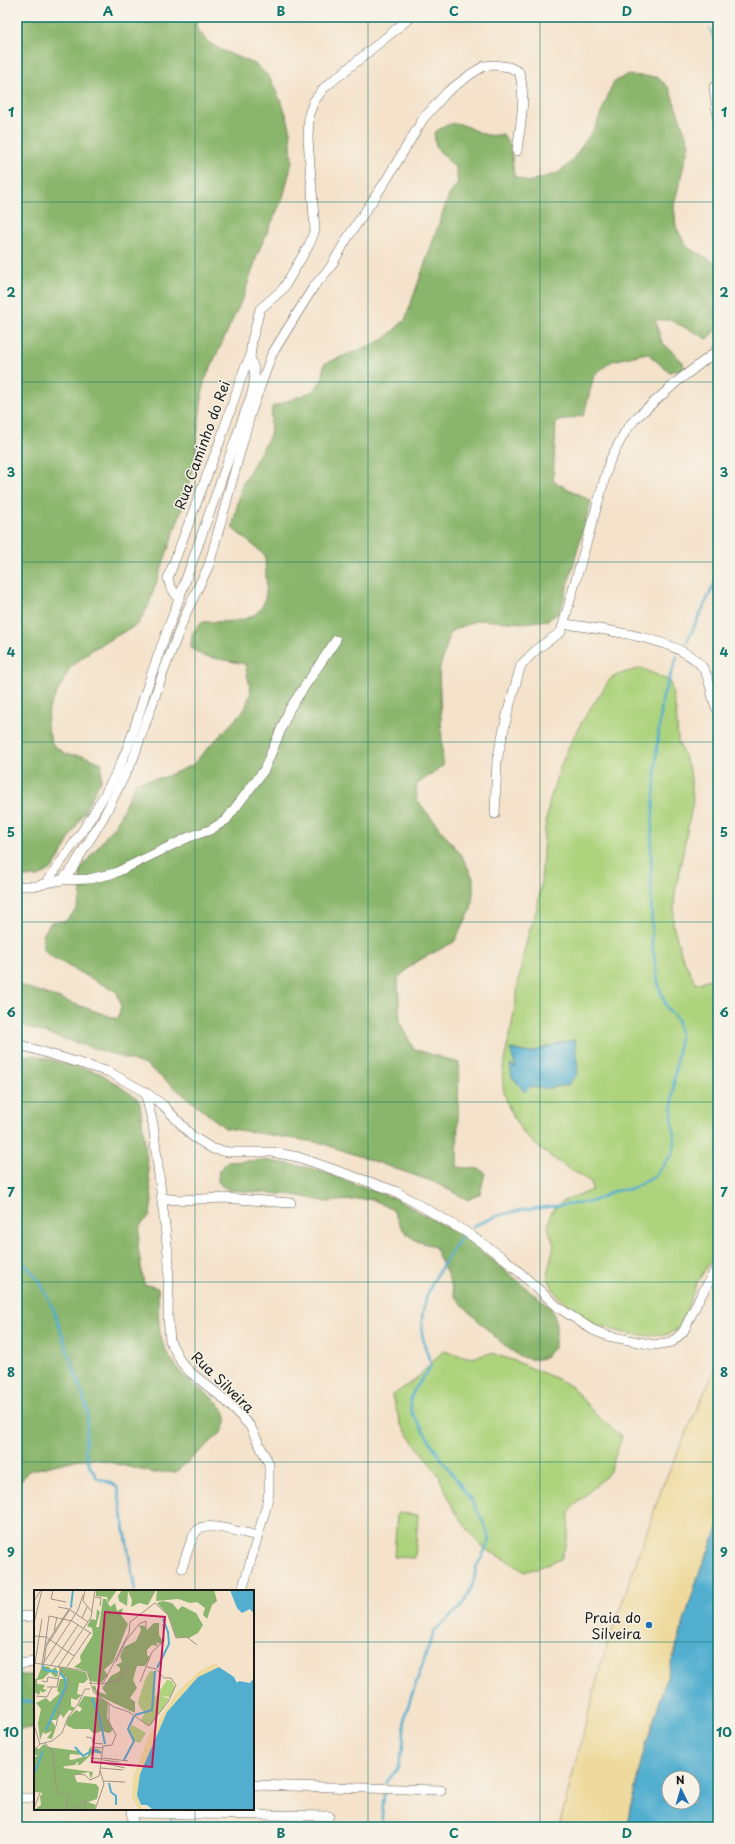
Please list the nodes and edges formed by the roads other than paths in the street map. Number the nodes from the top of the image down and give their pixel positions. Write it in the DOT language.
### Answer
graph roads {
  1 [pos="411,17"];
  2 [pos="714,87"];
  3 [pos="718,120"];
  4 [pos="516,151"];
  5 [pos="718,347"];
  6 [pos="250,358"];
  7 [pos="179,599"];
  8 [pos="565,624"];
  9 [pos="336,640"];
  10 [pos="718,711"];
  11 [pos="495,814"];
  12 [pos="62,880"];
  13 [pos="46,883"];
  14 [pos="17,886"];
  15 [pos="17,1044"];
  16 [pos="145,1092"];
  17 [pos="162,1198"];
  18 [pos="291,1203"];
  19 [pos="718,1265"];
  20 [pos="258,1536"];
  21 [pos="182,1568"];
  22 [pos="242,1590"];
  23 [pos="34,1616"];
  24 [pos="17,1617"];
  25 [pos="34,1662"];
  26 [pos="17,1664"];
  27 [pos="254,1785"];
  28 [pos="441,1790"];
  29 [pos="17,1798"];
  30 [pos="34,1798"];
  31 [pos="131,1811"];
  32 [pos="328,1816"];
  33 [pos="134,1827"];
  1 -- 6 [label="street, Rua Caminho do Rei"];
  2 -- 3 [label="street"];
  4 -- 12 [label="street"];
  5 -- 8 [label="street"];
  6 -- 7 [label="street"];
  6 -- 7 [label="street, Rua Caminho do Rei"];
  7 -- 13 [label="street"];
  8 -- 10 [label="street"];
  8 -- 11 [label="street"];
  9 -- 12 [label="street"];
  12 -- 13 [label="street"];
  13 -- 14 [label="street"];
  15 -- 16 [label="street"];
  16 -- 17 [label="street, Rua Silveira"];
  16 -- 19 [label="street"];
  17 -- 18 [label="street"];
  17 -- 20 [label="street, Rua Silveira"];
  20 -- 21 [label="street"];
  20 -- 22 [label="street, Rua Silveira"];
  23 -- 24 [label="street"];
  25 -- 26 [label="street"];
  27 -- 28 [label="street"];
  29 -- 30 [label="street"];
  31 -- 32 [label="street"];
  31 -- 33 [label="street"];
}
